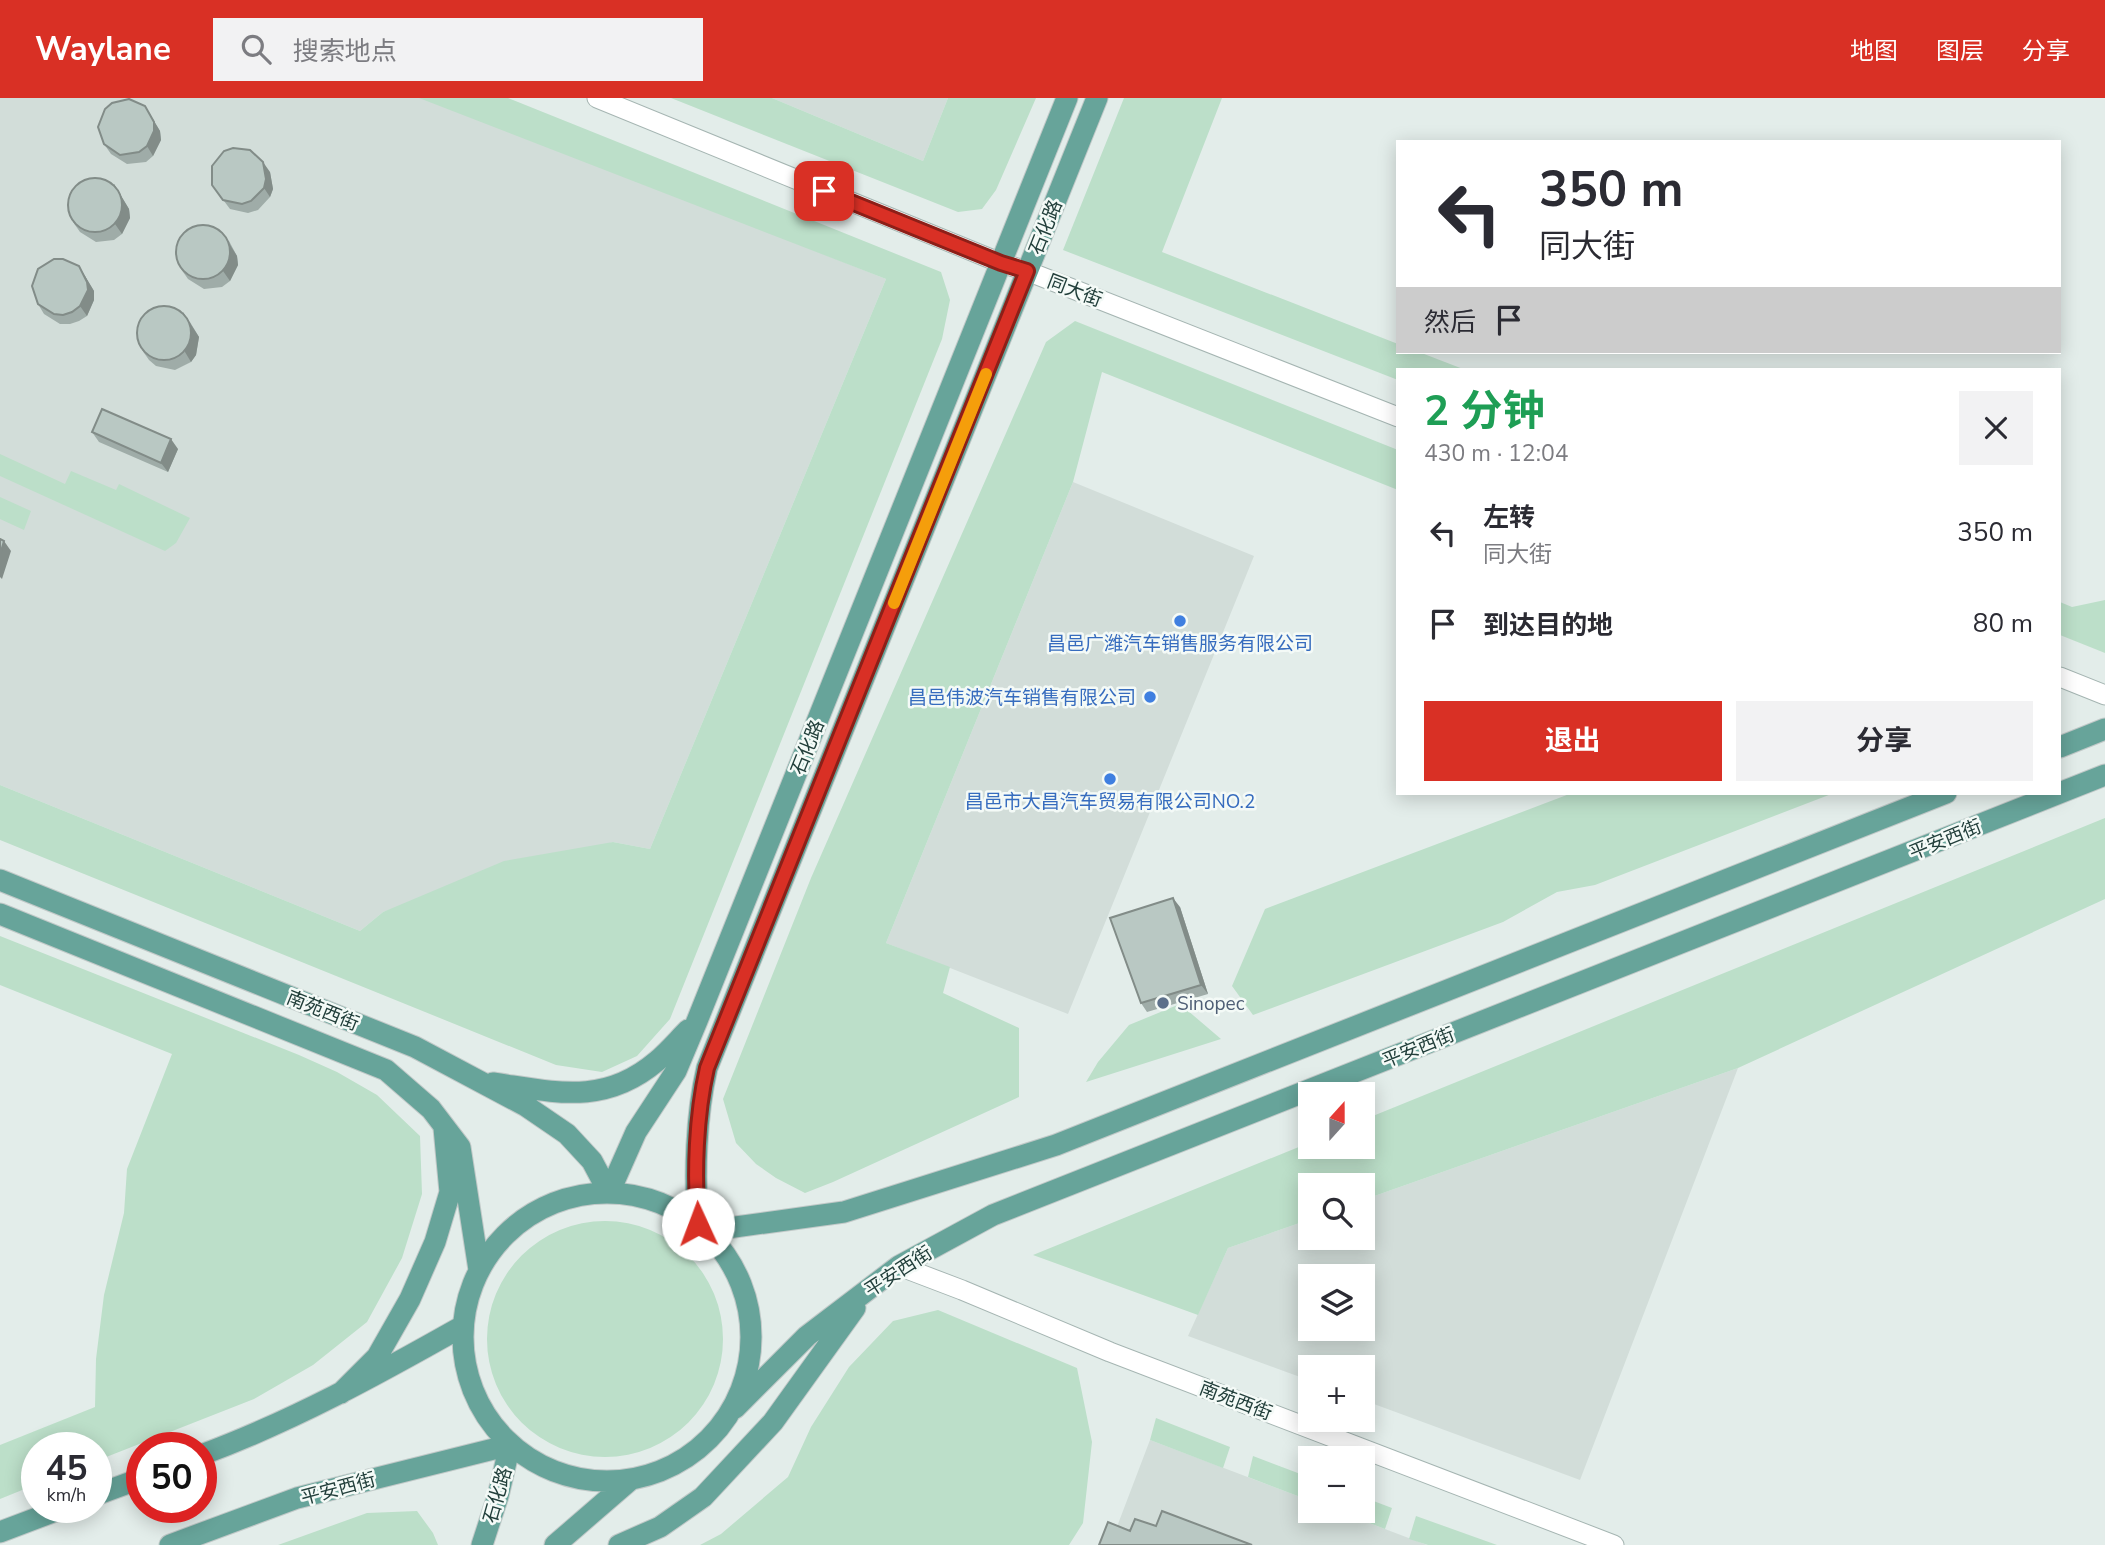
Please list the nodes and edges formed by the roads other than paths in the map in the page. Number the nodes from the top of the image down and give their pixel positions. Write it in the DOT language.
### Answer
graph roads {
  1 [pos="597,98"];
  2 [pos="1067,98"];
  3 [pos="1097,98"];
  4 [pos="1001,263"];
  5 [pos="1027,271"];
  6 [pos="1396,416"];
  7 [pos="2061,677"];
  8 [pos="2105,695"];
  9 [pos="2105,729"];
  10 [pos="2061,747"];
  11 [pos="2105,775"];
  12 [pos="2061,792"];
  13 [pos="1941,795"];
  14 [pos="2054,795"];
  15 [pos="0,880"];
  16 [pos="0,914"];
  17 [pos="697,1021"];
  18 [pos="478,1080"];
  19 [pos="443,1126"];
  20 [pos="609,1193"];
  21 [pos="702,1228"];
  22 [pos="899,1266"];
  23 [pos="479,1270"];
  24 [pos="868,1290"];
  25 [pos="463,1326"];
  26 [pos="341,1393"];
  27 [pos="735,1408"];
  28 [pos="510,1445"];
  29 [pos="217,1449"];
  30 [pos="629,1480"];
  31 [pos="24,1523"];
  32 [pos="0,1532"];
  33 [pos="170,1545"];
  34 [pos="482,1545"];
  35 [pos="555,1545"];
  36 [pos="619,1545"];
  37 [pos="1614,1545"];
  1 -- 4 [label="street, 同大街"];
  2 -- 4 [label="main road, 石化路"];
  3 -- 5 [label="main road, 石化路"];
  4 -- 5 [label="street, 同大街"];
  4 -- 17 [label="main road, 石化路"];
  5 -- 6 [label="street, 同大街"];
  5 -- 21 [label="main road, 石化路"];
  7 -- 8 [label="street"];
  9 -- 10 [label="main road"];
  11 -- 12 [label="main road, 平安西街"];
  13 -- 21 [label="main road"];
  14 -- 22 [label="main road, 平安西街"];
  15 -- 18 [label="main road, 南苑西街"];
  16 -- 19 [label="main road, 南苑西街"];
  17 -- 18 [label="main road"];
  17 -- 20 [label="main road, 石化路"];
  18 -- 20 [label="main road, 南苑西街"];
  19 -- 23 [label="main road, 南苑西街"];
  19 -- 26 [label="main road"];
  20 -- 21 [label="main road"];
  20 -- 23 [label="main road"];
  21 -- 27 [label="main road"];
  22 -- 24 [label="main road, 平安西街"];
  22 -- 37 [label="street, 南苑西街"];
  23 -- 25 [label="main road"];
  24 -- 27 [label="main road, 平安西街"];
  24 -- 36 [label="main road"];
  25 -- 26 [label="main road"];
  25 -- 28 [label="main road"];
  26 -- 29 [label="main road"];
  27 -- 30 [label="main road"];
  28 -- 30 [label="main road"];
  28 -- 33 [label="main road, 平安西街"];
  28 -- 34 [label="main road, 石化路"];
  30 -- 35 [label="main road"];
  31 -- 32 [label="main road"];
}
